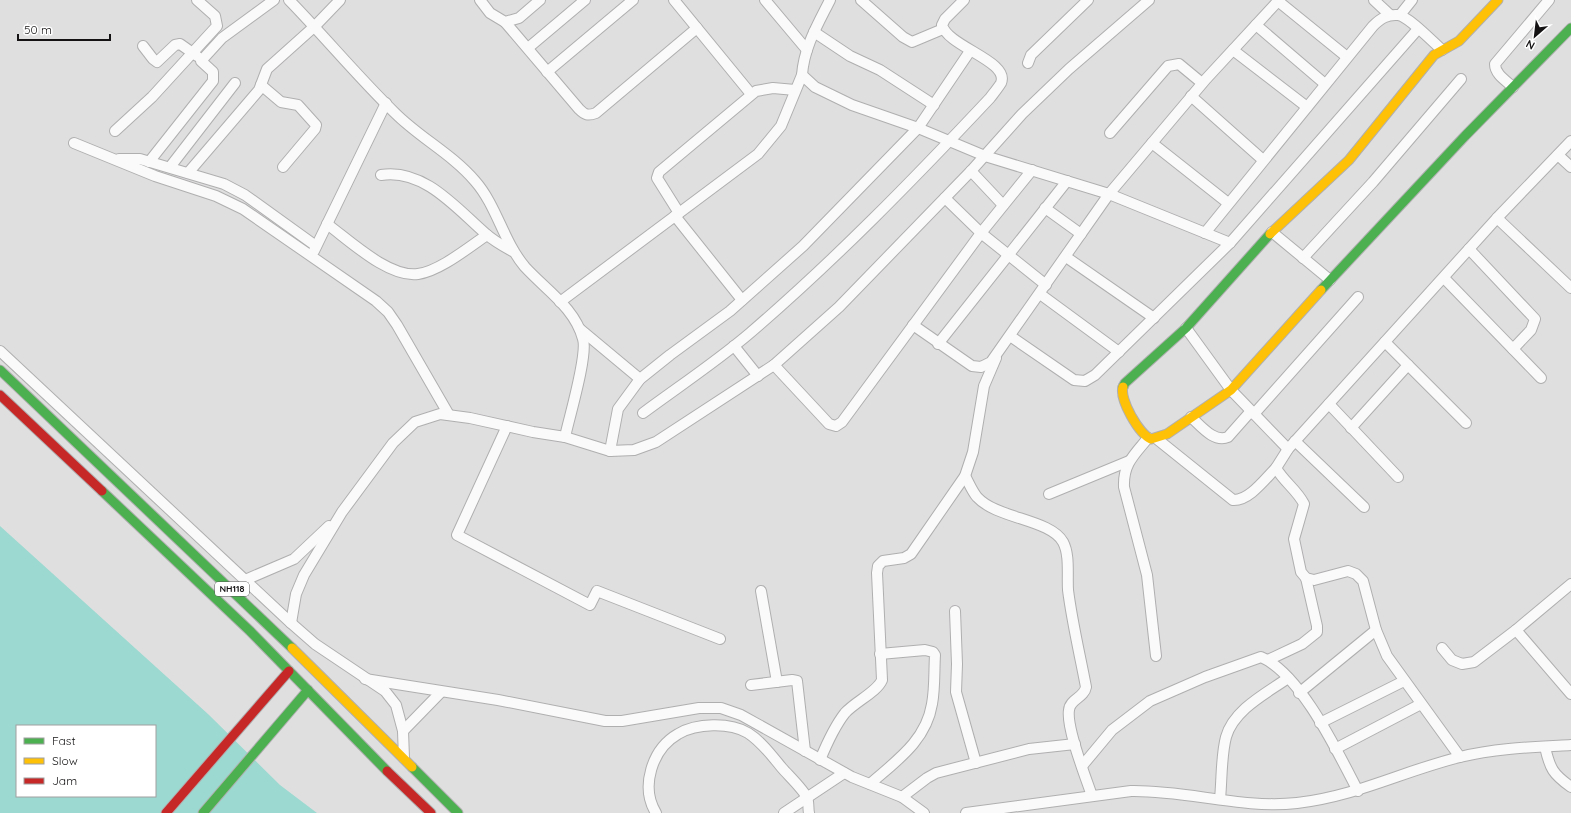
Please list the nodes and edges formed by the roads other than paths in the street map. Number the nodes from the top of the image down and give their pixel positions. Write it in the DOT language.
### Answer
graph roads {
  1 [pos="197,0"];
  2 [pos="274,0"];
  3 [pos="289,0"];
  4 [pos="340,0"];
  5 [pos="480,0"];
  6 [pos="540,0"];
  7 [pos="585,0"];
  8 [pos="633,0"];
  9 [pos="674,0"];
  10 [pos="765,0"];
  11 [pos="830,0"];
  12 [pos="861,0"];
  13 [pos="964,0"];
  14 [pos="1088,0"];
  15 [pos="1149,0"];
  16 [pos="1374,0"];
  17 [pos="1412,0"];
  18 [pos="1498,0"];
  19 [pos="1549,0"];
  20 [pos="1278,1"];
  21 [pos="1395,15"];
  22 [pos="505,22"];
  23 [pos="1256,25"];
  24 [pos="315,26"];
  25 [pos="697,28"];
  26 [pos="1571,28"];
  27 [pos="943,29"];
  28 [pos="1418,29"];
  29 [pos="814,32"];
  30 [pos="143,46"];
  31 [pos="528,48"];
  32 [pos="807,50"];
  33 [pos="970,50"];
  34 [pos="1233,50"];
  35 [pos="1442,50"];
  36 [pos="193,52"];
  37 [pos="1347,57"];
  38 [pos="201,61"];
  39 [pos="1028,63"];
  40 [pos="547,72"];
  41 [pos="802,75"];
  42 [pos="1460,79"];
  43 [pos="236,83"];
  44 [pos="1202,83"];
  45 [pos="1325,84"];
  46 [pos="261,85"];
  47 [pos="1513,87"];
  48 [pos="795,90"];
  49 [pos="751,94"];
  50 [pos="1191,96"];
  51 [pos="386,104"];
  52 [pos="934,105"];
  53 [pos="1307,107"];
  54 [pos="918,128"];
  55 [pos="115,131"];
  56 [pos="1110,133"];
  57 [pos="950,141"];
  58 [pos="1571,141"];
  59 [pos="74,143"];
  60 [pos="1152,143"];
  61 [pos="1558,155"];
  62 [pos="985,156"];
  63 [pos="116,159"];
  64 [pos="1263,160"];
  65 [pos="149,162"];
  66 [pos="170,167"];
  67 [pos="284,167"];
  68 [pos="1571,167"];
  69 [pos="1032,170"];
  70 [pos="971,171"];
  71 [pos="188,173"];
  72 [pos="381,175"];
  73 [pos="1067,180"];
  74 [pos="1109,194"];
  75 [pos="945,198"];
  76 [pos="1228,203"];
  77 [pos="1003,205"];
  78 [pos="1045,208"];
  79 [pos="677,215"];
  80 [pos="1497,218"];
  81 [pos="327,224"];
  82 [pos="1272,232"];
  83 [pos="981,233"];
  84 [pos="1204,233"];
  85 [pos="1081,234"];
  86 [pos="487,236"];
  87 [pos="1230,243"];
  88 [pos="316,246"];
  89 [pos="1469,249"];
  90 [pos="516,253"];
  91 [pos="1008,255"];
  92 [pos="311,256"];
  93 [pos="1066,257"];
  94 [pos="1303,258"];
  95 [pos="1444,278"];
  96 [pos="1330,280"];
  97 [pos="1046,285"];
  98 [pos="1571,288"];
  99 [pos="1040,294"];
  100 [pos="1358,297"];
  101 [pos="742,300"];
  102 [pos="560,302"];
  103 [pos="1154,318"];
  104 [pos="913,324"];
  105 [pos="578,328"];
  106 [pos="1186,328"];
  107 [pos="1010,336"];
  108 [pos="1385,342"];
  109 [pos="938,344"];
  110 [pos="734,346"];
  111 [pos="1513,349"];
  112 [pos="0,351"];
  113 [pos="1000,351"];
  114 [pos="1119,352"];
  115 [pos="774,365"];
  116 [pos="1408,365"];
  117 [pos="0,370"];
  118 [pos="758,376"];
  119 [pos="1541,378"];
  120 [pos="640,379"];
  121 [pos="1231,390"];
  122 [pos="0,395"];
  123 [pos="1329,404"];
  124 [pos="643,413"];
  125 [pos="1252,413"];
  126 [pos="450,415"];
  127 [pos="1191,417"];
  128 [pos="1466,423"];
  129 [pos="507,426"];
  130 [pos="1351,428"];
  131 [pos="565,437"];
  132 [pos="1153,438"];
  133 [pos="1295,441"];
  134 [pos="1288,449"];
  135 [pos="610,451"];
  136 [pos="1129,461"];
  137 [pos="1276,468"];
  138 [pos="965,476"];
  139 [pos="1398,477"];
  140 [pos="1049,494"];
  141 [pos="1364,507"];
  142 [pos="342,512"];
  143 [pos="1306,578"];
  144 [pos="245,580"];
  145 [pos="1571,584"];
  146 [pos="761,591"];
  147 [pos="954,611"];
  148 [pos="291,623"];
  149 [pos="1376,630"];
  150 [pos="1516,630"];
  151 [pos="720,639"];
  152 [pos="1442,648"];
  153 [pos="880,654"];
  154 [pos="1156,656"];
  155 [pos="1268,660"];
  156 [pos="289,671"];
  157 [pos="1288,678"];
  158 [pos="365,679"];
  159 [pos="1404,681"];
  160 [pos="777,682"];
  161 [pos="751,685"];
  162 [pos="308,690"];
  163 [pos="440,692"];
  164 [pos="1299,693"];
  165 [pos="1571,694"];
  166 [pos="1421,704"];
  167 [pos="1320,723"];
  168 [pos="403,731"];
  169 [pos="1075,744"];
  170 [pos="1571,745"];
  171 [pos="1545,747"];
  172 [pos="1335,749"];
  173 [pos="804,751"];
  174 [pos="1460,757"];
  175 [pos="404,760"];
  176 [pos="820,760"];
  177 [pos="976,763"];
  178 [pos="1082,766"];
  179 [pos="844,773"];
  180 [pos="870,784"];
  181 [pos="1571,787"];
  182 [pos="1358,791"];
  183 [pos="1092,796"];
  184 [pos="902,797"];
  185 [pos="807,798"];
  186 [pos="1220,799"];
  187 [pos="166,813"];
  188 [pos="203,813"];
  189 [pos="430,813"];
  190 [pos="458,813"];
  191 [pos="656,813"];
  192 [pos="784,813"];
  193 [pos="809,813"];
  194 [pos="924,813"];
  195 [pos="966,813"];
  1 -- 36 [label="street"];
  2 -- 38 [label="street"];
  3 -- 24 [label="street"];
  4 -- 24 [label="street"];
  5 -- 22 [label="street"];
  6 -- 22 [label="street"];
  7 -- 31 [label="street"];
  8 -- 40 [label="street"];
  9 -- 25 [label="street"];
  10 -- 32 [label="street"];
  11 -- 29 [label="street"];
  12 -- 27 [label="street"];
  13 -- 27 [label="street"];
  14 -- 39 [label="street"];
  15 -- 62 [label="street"];
  16 -- 21 [label="street"];
  17 -- 21 [label="street"];
  18 -- 35 [label="main road"];
  19 -- 47 [label="street"];
  20 -- 23 [label="street"];
  20 -- 37 [label="street"];
  21 -- 28 [label="street"];
  21 -- 37 [label="street"];
  22 -- 31 [label="street"];
  23 -- 34 [label="street"];
  23 -- 45 [label="street"];
  24 -- 46 [label="street"];
  24 -- 51 [label="street"];
  25 -- 40 [label="street"];
  25 -- 49 [label="street"];
  26 -- 47 [label="main road"];
  27 -- 33 [label="street"];
  28 -- 35 [label="street"];
  28 -- 87 [label="street"];
  29 -- 32 [label="street"];
  29 -- 52 [label="street"];
  30 -- 36 [label="street"];
  31 -- 40 [label="street"];
  32 -- 41 [label="street"];
  33 -- 52 [label="street"];
  33 -- 57 [label="street"];
  34 -- 44 [label="street"];
  34 -- 53 [label="street"];
  35 -- 82 [label="main road"];
  36 -- 38 [label="street"];
  36 -- 55 [label="street"];
  37 -- 45 [label="street"];
  38 -- 65 [label="street"];
  41 -- 48 [label="street"];
  41 -- 54 [label="street"];
  42 -- 94 [label="street"];
  43 -- 66 [label="street"];
  44 -- 50 [label="street"];
  44 -- 56 [label="street"];
  45 -- 53 [label="street"];
  46 -- 67 [label="street"];
  46 -- 71 [label="street"];
  47 -- 96 [label="main road"];
  48 -- 49 [label="street"];
  48 -- 79 [label="street"];
  49 -- 79 [label="street"];
  50 -- 60 [label="street"];
  50 -- 64 [label="street"];
  51 -- 81 [label="street"];
  51 -- 90 [label="street"];
  52 -- 54 [label="street"];
  53 -- 64 [label="street"];
  54 -- 57 [label="street"];
  54 -- 101 [label="street"];
  57 -- 62 [label="street"];
  57 -- 110 [label="street"];
  58 -- 61 [label="street"];
  59 -- 63 [label="street"];
  60 -- 74 [label="street"];
  60 -- 76 [label="street"];
  61 -- 68 [label="street"];
  61 -- 80 [label="street"];
  62 -- 69 [label="street"];
  62 -- 70 [label="street"];
  63 -- 65 [label="street"];
  63 -- 92 [label="street"];
  64 -- 76 [label="street"];
  65 -- 66 [label="street"];
  66 -- 71 [label="street"];
  69 -- 73 [label="street"];
  69 -- 77 [label="street"];
  70 -- 75 [label="street"];
  70 -- 77 [label="street"];
  71 -- 88 [label="street"];
  72 -- 86 [label="street"];
  73 -- 74 [label="street"];
  73 -- 78 [label="street"];
  74 -- 84 [label="street"];
  74 -- 85 [label="street"];
  75 -- 83 [label="street"];
  75 -- 115 [label="street"];
  76 -- 84 [label="street"];
  77 -- 83 [label="street"];
  78 -- 85 [label="street"];
  78 -- 91 [label="street"];
  79 -- 101 [label="street"];
  79 -- 102 [label="street"];
  80 -- 89 [label="street"];
  80 -- 98 [label="street"];
  81 -- 86 [label="street"];
  81 -- 88 [label="street"];
  82 -- 94 [label="street"];
  82 -- 106 [label="main road"];
  83 -- 91 [label="street"];
  83 -- 104 [label="street"];
  84 -- 87 [label="street"];
  85 -- 93 [label="street"];
  86 -- 90 [label="street"];
  87 -- 103 [label="street"];
  88 -- 92 [label="street"];
  89 -- 95 [label="street"];
  89 -- 111 [label="street"];
  90 -- 102 [label="street"];
  91 -- 97 [label="street"];
  91 -- 109 [label="street"];
  92 -- 126 [label="street"];
  93 -- 97 [label="street"];
  93 -- 103 [label="street"];
  94 -- 96 [label="street"];
  95 -- 108 [label="street"];
  95 -- 111 [label="street"];
  96 -- 121 [label="main road"];
  97 -- 99 [label="street"];
  99 -- 107 [label="street"];
  99 -- 114 [label="street"];
  100 -- 125 [label="street"];
  101 -- 120 [label="street"];
  102 -- 105 [label="street"];
  103 -- 114 [label="street"];
  104 -- 109 [label="street"];
  104 -- 115 [label="street"];
  105 -- 120 [label="street"];
  105 -- 131 [label="street"];
  106 -- 121 [label="street"];
  106 -- 132 [label="main road"];
  107 -- 113 [label="street"];
  107 -- 114 [label="street"];
  108 -- 116 [label="street"];
  108 -- 123 [label="street"];
  109 -- 113 [label="street"];
  110 -- 118 [label="street"];
  110 -- 124 [label="street"];
  111 -- 119 [label="street"];
  112 -- 144 [label="street"];
  113 -- 138 [label="street"];
  115 -- 118 [label="street"];
  116 -- 128 [label="street"];
  116 -- 130 [label="street"];
  117 -- 175 [label="main road, NH118"];
  118 -- 135 [label="street"];
  120 -- 135 [label="street"];
  121 -- 125 [label="street"];
  121 -- 127 [label="main road"];
  122 -- 156 [label="main road, NH118"];
  123 -- 130 [label="street"];
  123 -- 133 [label="street"];
  125 -- 127 [label="street"];
  125 -- 134 [label="street"];
  126 -- 129 [label="street"];
  126 -- 142 [label="street"];
  127 -- 132 [label="main road"];
  129 -- 131 [label="street"];
  129 -- 151 [label="street"];
  130 -- 139 [label="street"];
  131 -- 135 [label="street"];
  132 -- 136 [label="street"];
  132 -- 137 [label="street"];
  133 -- 134 [label="street"];
  133 -- 141 [label="street"];
  134 -- 137 [label="street"];
  136 -- 140 [label="street"];
  136 -- 154 [label="street"];
  137 -- 143 [label="street"];
  138 -- 153 [label="street"];
  138 -- 169 [label="street"];
  142 -- 144 [label="street"];
  142 -- 148 [label="street"];
  143 -- 149 [label="street"];
  143 -- 155 [label="street"];
  144 -- 148 [label="street"];
  145 -- 150 [label="street"];
  146 -- 160 [label="street"];
  147 -- 177 [label="street"];
  148 -- 158 [label="street"];
  149 -- 159 [label="street"];
  149 -- 164 [label="street"];
  150 -- 152 [label="street"];
  150 -- 165 [label="street"];
  153 -- 176 [label="street"];
  153 -- 180 [label="street"];
  155 -- 157 [label="street"];
  155 -- 178 [label="street"];
  156 -- 162 [label="main road, NH118"];
  156 -- 187 [label="main road"];
  157 -- 164 [label="street"];
  157 -- 186 [label="street"];
  158 -- 163 [label="street"];
  158 -- 168 [label="street"];
  159 -- 166 [label="street"];
  159 -- 167 [label="street"];
  160 -- 161 [label="street"];
  160 -- 173 [label="street"];
  162 -- 188 [label="main road"];
  162 -- 189 [label="main road, NH118"];
  163 -- 168 [label="street"];
  163 -- 173 [label="street"];
  164 -- 167 [label="street"];
  166 -- 172 [label="street"];
  166 -- 174 [label="street"];
  167 -- 172 [label="street"];
  168 -- 175 [label="street"];
  169 -- 177 [label="street"];
  169 -- 178 [label="street"];
  170 -- 171 [label="street"];
  171 -- 174 [label="street"];
  171 -- 181 [label="street"];
  172 -- 182 [label="street"];
  173 -- 176 [label="street"];
  174 -- 182 [label="street"];
  175 -- 190 [label="main road, NH118"];
  176 -- 179 [label="street"];
  177 -- 184 [label="street"];
  178 -- 183 [label="street"];
  179 -- 180 [label="street"];
  179 -- 185 [label="street"];
  180 -- 184 [label="street"];
  182 -- 186 [label="street"];
  183 -- 186 [label="street"];
  183 -- 195 [label="street"];
  184 -- 194 [label="street"];
  185 -- 191 [label="street"];
  185 -- 192 [label="street"];
  185 -- 193 [label="street"];
}
